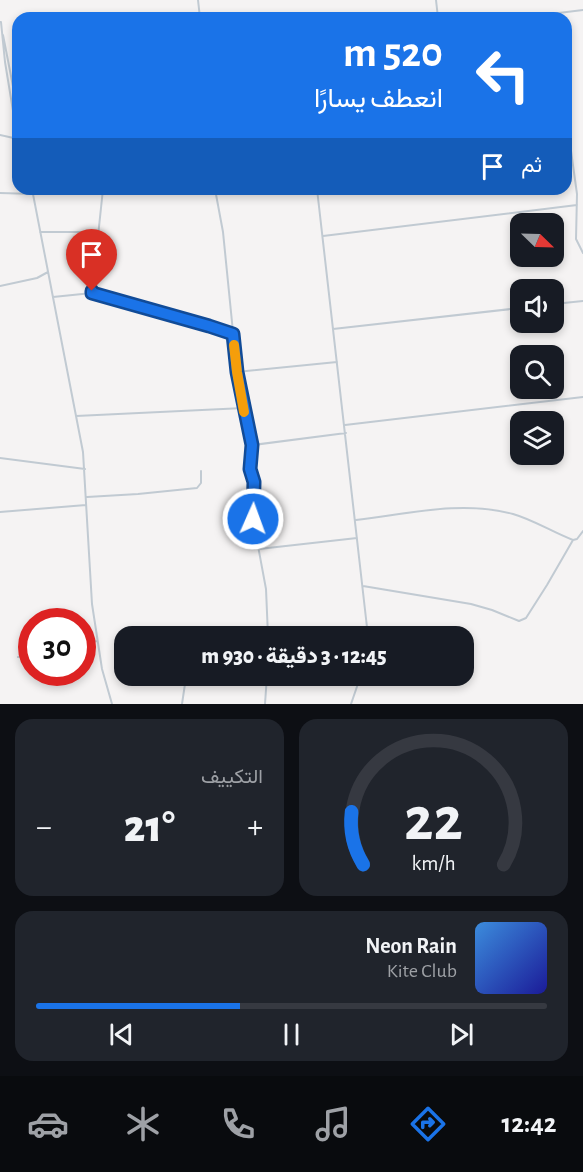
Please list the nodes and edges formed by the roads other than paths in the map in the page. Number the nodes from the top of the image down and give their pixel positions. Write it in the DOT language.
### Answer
graph roads {
  1 [pos="0,17"];
  2 [pos="1,22"];
  3 [pos="12,80"];
  4 [pos="12,105"];
  5 [pos="572,158"];
  6 [pos="33,195"];
  7 [pos="102,195"];
  8 [pos="216,195"];
  9 [pos="318,195"];
  10 [pos="578,205"];
  11 [pos="40,232"];
  12 [pos="99,232"];
  13 [pos="323,236"];
  14 [pos="583,243"];
  15 [pos="578,244"];
  16 [pos="583,253"];
  17 [pos="48,273"];
  18 [pos="0,286"];
  19 [pos="92,293"];
  20 [pos="53,297"];
  21 [pos="583,301"];
  22 [pos="564,303"];
  23 [pos="510,309"];
  24 [pos="333,329"];
  25 [pos="233,334"];
  26 [pos="338,362"];
  27 [pos="237,372"];
  28 [pos="583,398"];
  29 [pos="244,408"];
  30 [pos="76,417"];
  31 [pos="345,425"];
  32 [pos="346,433"];
  33 [pos="252,445"];
  34 [pos="0,458"];
  35 [pos="85,469"];
  36 [pos="201,471"];
  37 [pos="86,497"];
  38 [pos="86,505"];
  39 [pos="0,512"];
  40 [pos="356,520"];
  41 [pos="583,531"];
  42 [pos="357,538"];
  43 [pos="573,540"];
  44 [pos="259,549"];
  45 [pos="363,586"];
  46 [pos="268,626"];
  47 [pos="367,626"];
  48 [pos="97,641"];
  49 [pos="185,686"];
  50 [pos="266,686"];
  51 [pos="357,686"];
  52 [pos="112,704"];
  53 [pos="182,704"];
  54 [pos="265,704"];
  55 [pos="351,704"];
  1 -- 2 [label="street"];
  2 -- 3 [label="street"];
  2 -- 4 [label="street"];
  5 -- 10 [label="street"];
  6 -- 11 [label="street"];
  7 -- 12 [label="street"];
  8 -- 25 [label="street"];
  9 -- 13 [label="street"];
  10 -- 13 [label="street"];
  10 -- 15 [label="street"];
  11 -- 12 [label="street"];
  11 -- 17 [label="street"];
  12 -- 19 [label="street"];
  13 -- 24 [label="street"];
  14 -- 15 [label="street"];
  15 -- 16 [label="street"];
  17 -- 18 [label="street"];
  17 -- 20 [label="street"];
  19 -- 20 [label="street"];
  19 -- 25 [label="street"];
  20 -- 30 [label="street"];
  21 -- 22 [label="street"];
  23 -- 24 [label="street"];
  24 -- 26 [label="street"];
  25 -- 27 [label="street"];
  26 -- 27 [label="street"];
  26 -- 31 [label="street"];
  27 -- 29 [label="street"];
  28 -- 31 [label="street"];
  29 -- 30 [label="street"];
  29 -- 33 [label="street"];
  30 -- 35 [label="street"];
  31 -- 32 [label="street"];
  32 -- 33 [label="street"];
  32 -- 40 [label="street"];
  33 -- 44 [label="street"];
  34 -- 35 [label="street"];
  35 -- 37 [label="street"];
  36 -- 37 [label="street"];
  37 -- 38 [label="street"];
  38 -- 39 [label="street"];
  38 -- 48 [label="street"];
  40 -- 42 [label="street"];
  40 -- 43 [label="street"];
  41 -- 43 [label="street"];
  42 -- 44 [label="street"];
  42 -- 45 [label="street"];
  43 -- 45 [label="street"];
  44 -- 46 [label="street"];
  45 -- 47 [label="street"];
  48 -- 52 [label="street"];
  49 -- 53 [label="street"];
  50 -- 54 [label="street"];
  51 -- 55 [label="street"];
}
